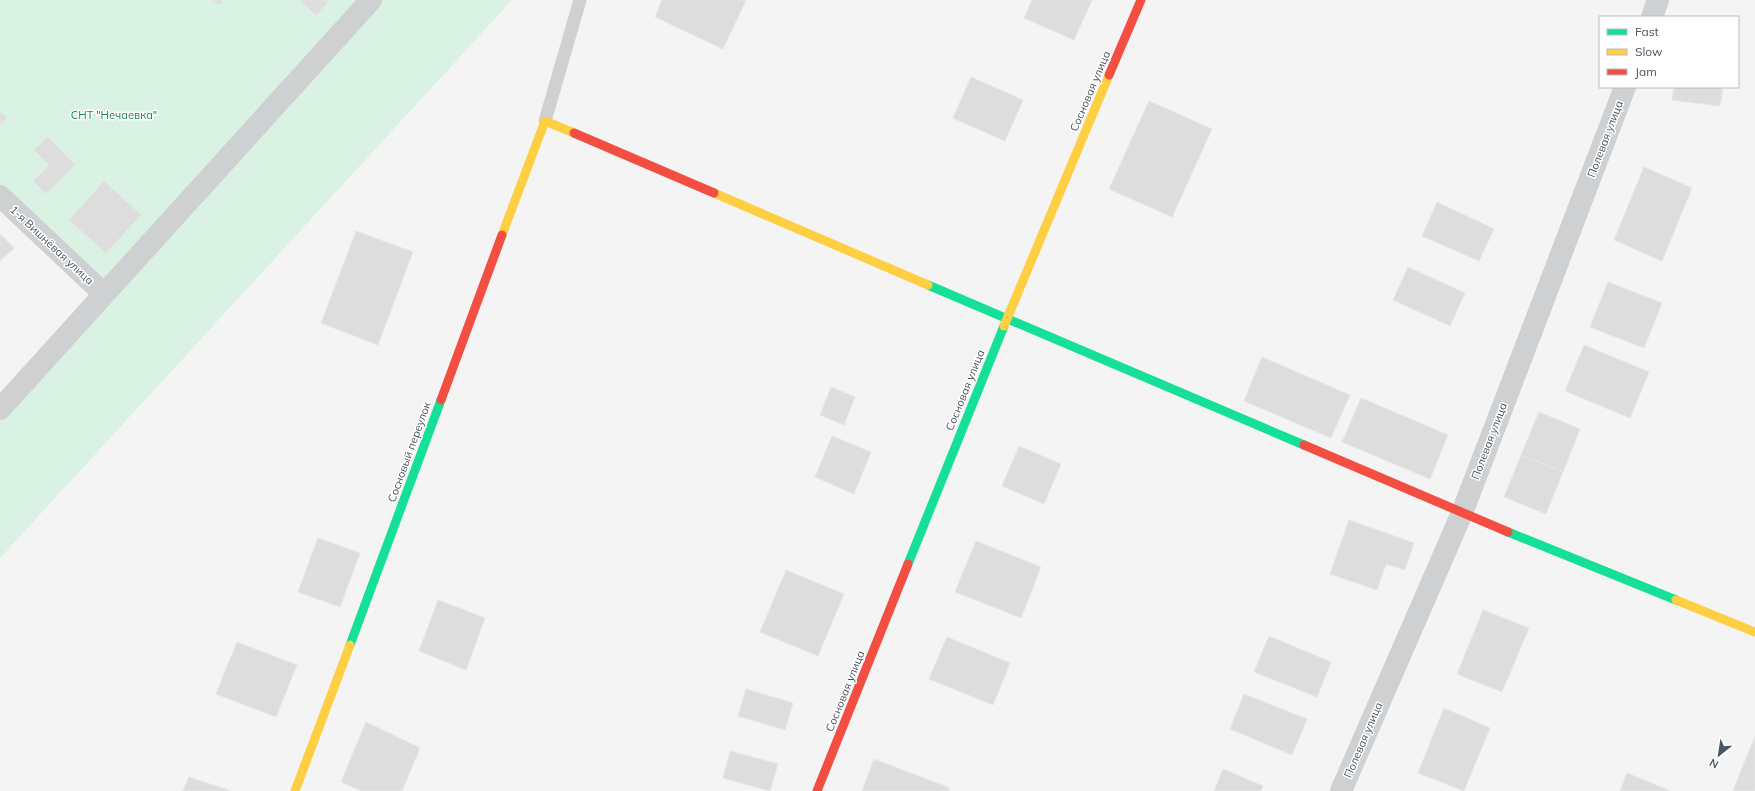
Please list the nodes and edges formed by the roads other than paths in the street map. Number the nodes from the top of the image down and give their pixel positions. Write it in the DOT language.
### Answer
graph roads {
  1 [pos="371,0"];
  2 [pos="580,0"];
  3 [pos="1141,0"];
  4 [pos="1658,0"];
  5 [pos="1652,16"];
  6 [pos="1625,88"];
  7 [pos="545,121"];
  8 [pos="0,196"];
  9 [pos="104,294"];
  10 [pos="1007,318"];
  11 [pos="0,409"];
  12 [pos="1462,513"];
  13 [pos="1755,632"];
  14 [pos="295,791"];
  15 [pos="818,791"];
  16 [pos="1341,791"];
  1 -- 9 [label="street"];
  2 -- 7 [label="lane"];
  3 -- 10 [label="street, Сосновая улица"];
  4 -- 5 [label="street"];
  6 -- 12 [label="street, Полевая улица"];
  7 -- 10 [label="street"];
  7 -- 14 [label="street, Сосновый переулок"];
  8 -- 9 [label="street, 1-я Вишнёвая улица"];
  9 -- 11 [label="street"];
  10 -- 12 [label="street"];
  10 -- 15 [label="street, Сосновая улица"];
  12 -- 13 [label="street"];
  12 -- 16 [label="street, Полевая улица"];
}
